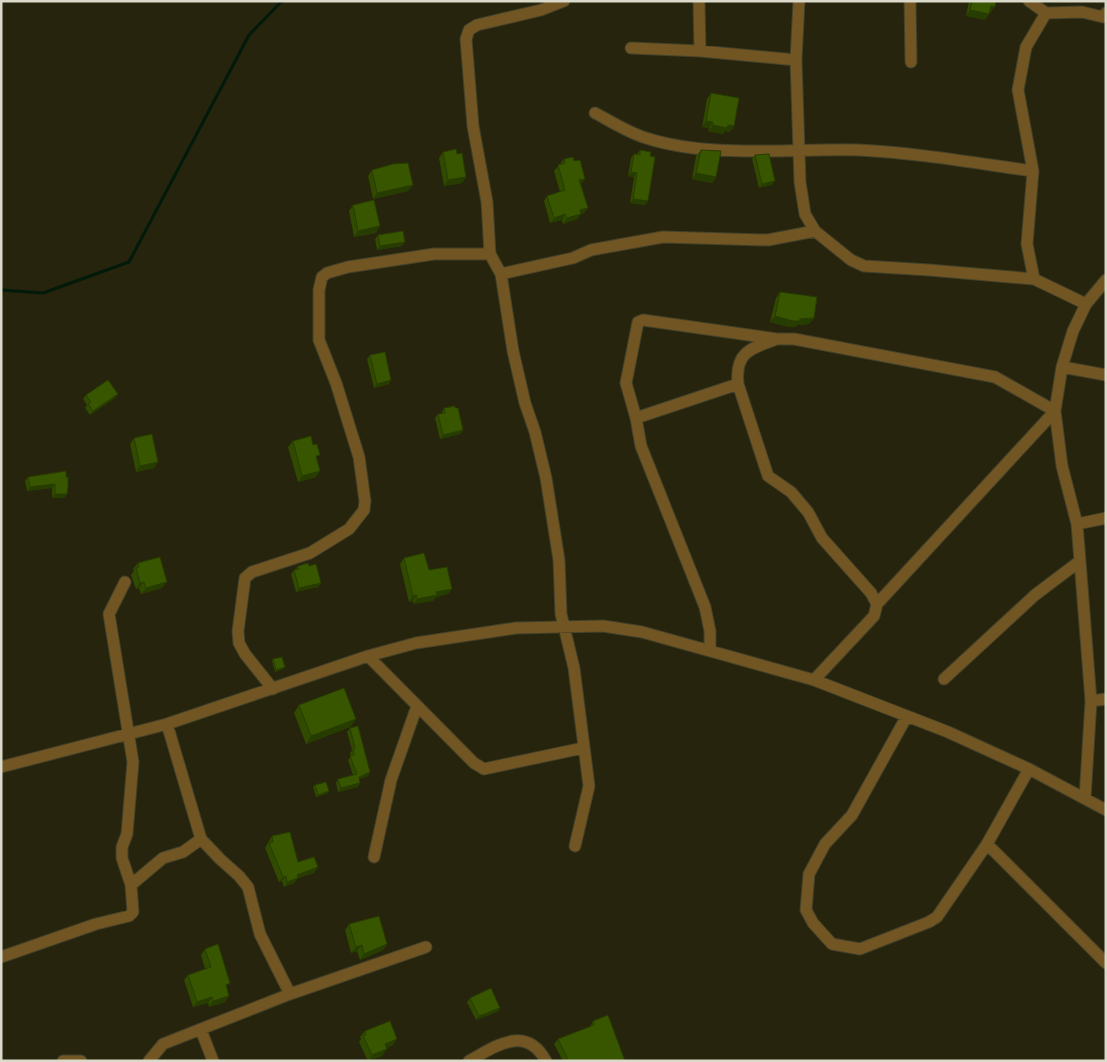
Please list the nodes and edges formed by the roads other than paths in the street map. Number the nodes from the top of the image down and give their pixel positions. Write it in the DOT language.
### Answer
graph roads {
  1 [pos="564,1"];
  2 [pos="699,1"];
  3 [pos="799,1"];
  4 [pos="910,1"];
  5 [pos="1029,1"];
  6 [pos="1046,13"];
  7 [pos="1105,17"];
  8 [pos="631,48"];
  9 [pos="700,51"];
  10 [pos="796,60"];
  11 [pos="911,62"];
  12 [pos="595,113"];
  13 [pos="800,152"];
  14 [pos="1033,171"];
  15 [pos="815,232"];
  16 [pos="490,254"];
  17 [pos="501,274"];
  18 [pos="1034,280"];
  19 [pos="1106,280"];
  20 [pos="1086,304"];
  21 [pos="776,339"];
  22 [pos="1062,367"];
  23 [pos="1106,375"];
  24 [pos="738,384"];
  25 [pos="1055,411"];
  26 [pos="636,418"];
  27 [pos="1106,518"];
  28 [pos="1077,524"];
  29 [pos="1080,561"];
  30 [pos="125,582"];
  31 [pos="877,604"];
  32 [pos="564,625"];
  33 [pos="710,650"];
  34 [pos="368,656"];
  35 [pos="944,679"];
  36 [pos="814,680"];
  37 [pos="273,689"];
  38 [pos="1106,699"];
  39 [pos="1091,701"];
  40 [pos="417,706"];
  41 [pos="907,716"];
  42 [pos="167,724"];
  43 [pos="130,735"];
  44 [pos="583,748"];
  45 [pos="1,767"];
  46 [pos="1030,770"];
  47 [pos="1085,798"];
  48 [pos="1106,810"];
  49 [pos="201,839"];
  50 [pos="987,844"];
  51 [pos="575,846"];
  52 [pos="374,857"];
  53 [pos="131,885"];
  54 [pos="426,947"];
  55 [pos="1,957"];
  56 [pos="1106,963"];
  57 [pos="290,994"];
  58 [pos="201,1030"];
  59 [pos="63,1061"];
  60 [pos="80,1061"];
  61 [pos="148,1061"];
  62 [pos="213,1061"];
  63 [pos="469,1061"];
  64 [pos="546,1061"];
  1 -- 16 [label="street"];
  2 -- 9 [label="street"];
  3 -- 10 [label="street"];
  4 -- 11 [label="street"];
  5 -- 6 [label="street"];
  6 -- 7 [label="street"];
  6 -- 14 [label="street"];
  8 -- 9 [label="street"];
  9 -- 10 [label="street"];
  10 -- 13 [label="street"];
  12 -- 13 [label="street"];
  13 -- 14 [label="street"];
  13 -- 15 [label="street"];
  14 -- 18 [label="street"];
  15 -- 17 [label="street"];
  15 -- 18 [label="street"];
  16 -- 17 [label="street"];
  16 -- 37 [label="street"];
  17 -- 32 [label="street"];
  18 -- 20 [label="street"];
  19 -- 20 [label="street"];
  20 -- 22 [label="street"];
  21 -- 24 [label="street"];
  21 -- 25 [label="street"];
  21 -- 26 [label="street"];
  22 -- 23 [label="street"];
  22 -- 25 [label="street"];
  24 -- 26 [label="street"];
  24 -- 31 [label="street"];
  25 -- 28 [label="street"];
  25 -- 31 [label="street"];
  26 -- 33 [label="street"];
  27 -- 28 [label="street"];
  28 -- 29 [label="street"];
  29 -- 35 [label="street"];
  29 -- 39 [label="street"];
  30 -- 43 [label="street"];
  31 -- 36 [label="street"];
  32 -- 33 [label="street"];
  32 -- 34 [label="street"];
  32 -- 44 [label="street"];
  33 -- 36 [label="street"];
  34 -- 37 [label="street"];
  34 -- 40 [label="street"];
  36 -- 41 [label="street"];
  37 -- 42 [label="street"];
  38 -- 39 [label="street"];
  39 -- 47 [label="street"];
  40 -- 44 [label="street"];
  40 -- 52 [label="street"];
  41 -- 46 [label="street"];
  41 -- 50 [label="street"];
  42 -- 43 [label="street"];
  42 -- 49 [label="street"];
  43 -- 45 [label="street"];
  43 -- 53 [label="street"];
  44 -- 51 [label="street"];
  46 -- 47 [label="street"];
  46 -- 50 [label="street"];
  47 -- 48 [label="street"];
  49 -- 53 [label="street"];
  49 -- 57 [label="street"];
  50 -- 56 [label="street"];
  53 -- 55 [label="street"];
  54 -- 57 [label="street"];
  57 -- 58 [label="street"];
  58 -- 61 [label="street"];
  58 -- 62 [label="street"];
  59 -- 60 [label="street"];
  63 -- 64 [label="street"];
}
